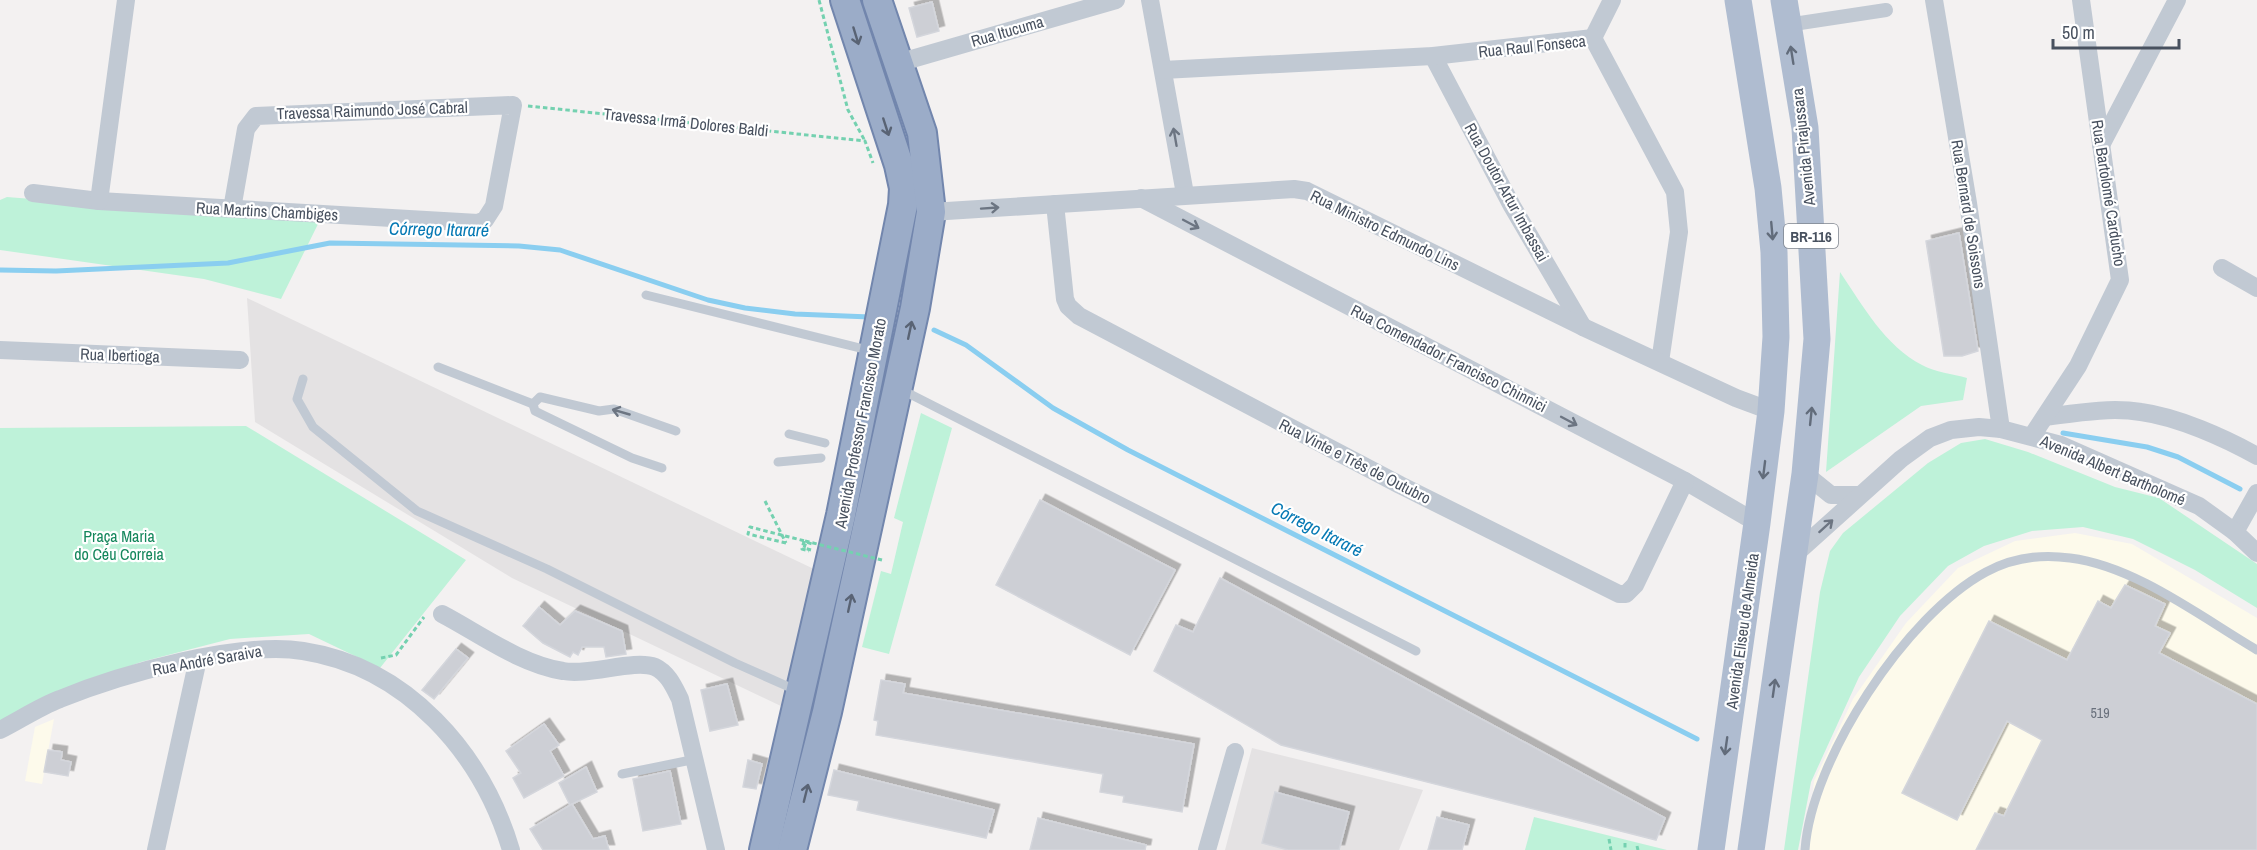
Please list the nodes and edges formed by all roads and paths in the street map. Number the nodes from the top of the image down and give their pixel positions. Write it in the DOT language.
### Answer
graph roads {
  1 [pos="126,0"];
  2 [pos="819,0"];
  3 [pos="845,0"];
  4 [pos="877,0"];
  5 [pos="1116,0"];
  6 [pos="1150,0"];
  7 [pos="1612,0"];
  8 [pos="1738,0"];
  9 [pos="1934,0"];
  10 [pos="2080,0"];
  11 [pos="2177,0"];
  12 [pos="1886,10"];
  13 [pos="1786,12"];
  14 [pos="1593,38"];
  15 [pos="1433,56"];
  16 [pos="898,63"];
  17 [pos="1163,70"];
  18 [pos="1754,90"];
  19 [pos="513,105"];
  20 [pos="1804,128"];
  21 [pos="865,141"];
  22 [pos="2101,145"];
  23 [pos="875,168"];
  24 [pos="1768,188"];
  25 [pos="33,193"];
  26 [pos="1185,194"];
  27 [pos="1139,197"];
  28 [pos="99,201"];
  29 [pos="1055,204"];
  30 [pos="232,209"];
  31 [pos="932,212"];
  32 [pos="2222,268"];
  33 [pos="1813,270"];
  34 [pos="2257,288"];
  35 [pos="645,295"];
  36 [pos="1584,327"];
  37 [pos="0,350"];
  38 [pos="874,352"];
  39 [pos="240,360"];
  40 [pos="1660,362"];
  41 [pos="438,367"];
  42 [pos="303,379"];
  43 [pos="897,387"];
  44 [pos="533,404"];
  45 [pos="1771,411"];
  46 [pos="2045,417"];
  47 [pos="2001,429"];
  48 [pos="676,432"];
  49 [pos="789,434"];
  50 [pos="2032,436"];
  51 [pos="825,443"];
  52 [pos="2257,456"];
  53 [pos="822,458"];
  54 [pos="778,462"];
  55 [pos="662,468"];
  56 [pos="1805,474"];
  57 [pos="1685,481"];
  58 [pos="2257,493"];
  59 [pos="1860,495"];
  60 [pos="765,501"];
  61 [pos="2251,517"];
  62 [pos="1757,523"];
  63 [pos="2235,532"];
  64 [pos="804,541"];
  65 [pos="804,548"];
  66 [pos="2257,553"];
  67 [pos="1793,556"];
  68 [pos="882,560"];
  69 [pos="442,614"];
  70 [pos="2257,650"];
  71 [pos="1416,651"];
  72 [pos="198,659"];
  73 [pos="353,663"];
  74 [pos="801,692"];
  75 [pos="0,730"];
  76 [pos="1235,752"];
  77 [pos="696,759"];
  78 [pos="621,774"];
  79 [pos="1609,839"];
  80 [pos="1625,843"];
  81 [pos="156,850"];
  82 [pos="511,850"];
  83 [pos="716,850"];
  84 [pos="764,850"];
  85 [pos="792,850"];
  86 [pos="1207,850"];
  87 [pos="1611,850"];
  88 [pos="1625,850"];
  89 [pos="1711,850"];
  90 [pos="1751,850"];
  91 [pos="1805,850"];
  1 -- 28 [label="street"];
  2 -- 21 [label="path"];
  3 -- 38 [label="highway, Avenida Professor Francisco Morato, one-way"];
  4 -- 16 [label="highway, Avenida Professor Francisco Morato"];
  5 -- 16 [label="street, Rua Itucuma"];
  6 -- 17 [label="street"];
  7 -- 14 [label="street"];
  8 -- 18 [label="main road, BR-116"];
  9 -- 47 [label="street, Rua Bernard de Soissons"];
  10 -- 22 [label="street, Rua Bartolomé Carducho"];
  11 -- 22 [label="street"];
  12 -- 13 [label="street"];
  20 -- 13 [label="main road, Avenida Pirajussara / BR-116, one-way"];
  14 -- 15 [label="street, Rua Raul Fonseca"];
  14 -- 40 [label="street, Rua Raul Fonseca"];
  15 -- 17 [label="street, Rua Raul Fonseca"];
  15 -- 36 [label="street, Rua Doutor Artur Imbassai"];
  16 -- 31 [label="highway, Avenida Professor Francisco Morato"];
  26 -- 17 [label="street, one-way"];
  18 -- 20 [label="main road"];
  18 -- 24 [label="main road, BR-116"];
  19 -- 21 [label="path, Travessa Irmã Dolores Baldi"];
  19 -- 30 [label="street, Travessa Raimundo José Cabral"];
  19 -- 30 [label="street, Rua Martins Chambiges"];
  20 -- 33 [label="main road, Avenida Pirajussara / BR-116"];
  21 -- 23 [label="path"];
  22 -- 46 [label="street, Rua Bartolomé Carducho"];
  24 -- 33 [label="main road"];
  24 -- 45 [label="main road, BR-116, one-way"];
  25 -- 28 [label="street, Rua Martins Chambiges"];
  26 -- 27 [label="street, Rua Ministro Edmundo Lins"];
  26 -- 36 [label="street, Rua Ministro Edmundo Lins"];
  27 -- 29 [label="street, Rua Ministro Edmundo Lins"];
  27 -- 57 [label="street, Rua Comendador Francisco Chinnici, one-way"];
  28 -- 30 [label="street, Rua Martins Chambiges"];
  31 -- 29 [label="street, Rua Ministro Edmundo Lins, one-way"];
  29 -- 57 [label="street, Rua Vinte e Três de Outubro"];
  43 -- 31 [label="highway, Avenida Professor Francisco Morato, one-way"];
  32 -- 34 [label="street"];
  56 -- 33 [label="main road, Avenida Pirajussara / BR-116, one-way"];
  35 -- 38 [label="lane"];
  36 -- 40 [label="street, Rua Ministro Edmundo Lins"];
  37 -- 39 [label="street, Rua Ibertioga"];
  38 -- 74 [label="highway, Avenida Professor Francisco Morato"];
  40 -- 45 [label="street, Rua Ministro Edmundo Lins"];
  41 -- 44 [label="lane"];
  42 -- 74 [label="lane"];
  43 -- 71 [label="lane"];
  85 -- 43 [label="highway, Avenida Professor Francisco Morato, one-way"];
  48 -- 44 [label="lane, one-way"];
  44 -- 55 [label="lane"];
  45 -- 62 [label="main road, Avenida Eliseu de Almeida / BR-116, one-way"];
  46 -- 50 [label="street, Rua Bartolomé Carducho"];
  46 -- 52 [label="street"];
  47 -- 50 [label="street, Avenida Albert Bartholomé"];
  47 -- 59 [label="street, Avenida Albert Bartholomé"];
  49 -- 51 [label="lane"];
  50 -- 63 [label="street, Avenida Albert Bartholomé"];
  53 -- 54 [label="lane"];
  56 -- 59 [label="street"];
  56 -- 67 [label="main road, BR-116"];
  57 -- 62 [label="street, Rua Comendador Francisco Chinnici"];
  58 -- 61 [label="street"];
  67 -- 59 [label="street, Avenida Albert Bartholomé, one-way"];
  60 -- 64 [label="path"];
  61 -- 63 [label="street"];
  62 -- 89 [label="main road, Avenida Eliseu de Almeida / BR-116, one-way"];
  63 -- 66 [label="street, Avenida Albert Bartholomé"];
  64 -- 65 [label="path"];
  64 -- 68 [label="path, bridge"];
  90 -- 67 [label="main road, BR-116, one-way"];
  69 -- 73 [label="path"];
  69 -- 77 [label="street"];
  70 -- 91 [label="lane"];
  72 -- 73 [label="street, Rua André Saraiva"];
  72 -- 75 [label="street, Rua André Saraiva"];
  72 -- 81 [label="street"];
  73 -- 82 [label="street, Rua André Saraiva"];
  74 -- 84 [label="highway, Avenida Professor Francisco Morato"];
  76 -- 86 [label="street"];
  77 -- 78 [label="lane"];
  77 -- 83 [label="street"];
  79 -- 87 [label="path"];
  80 -- 88 [label="path"];
}
